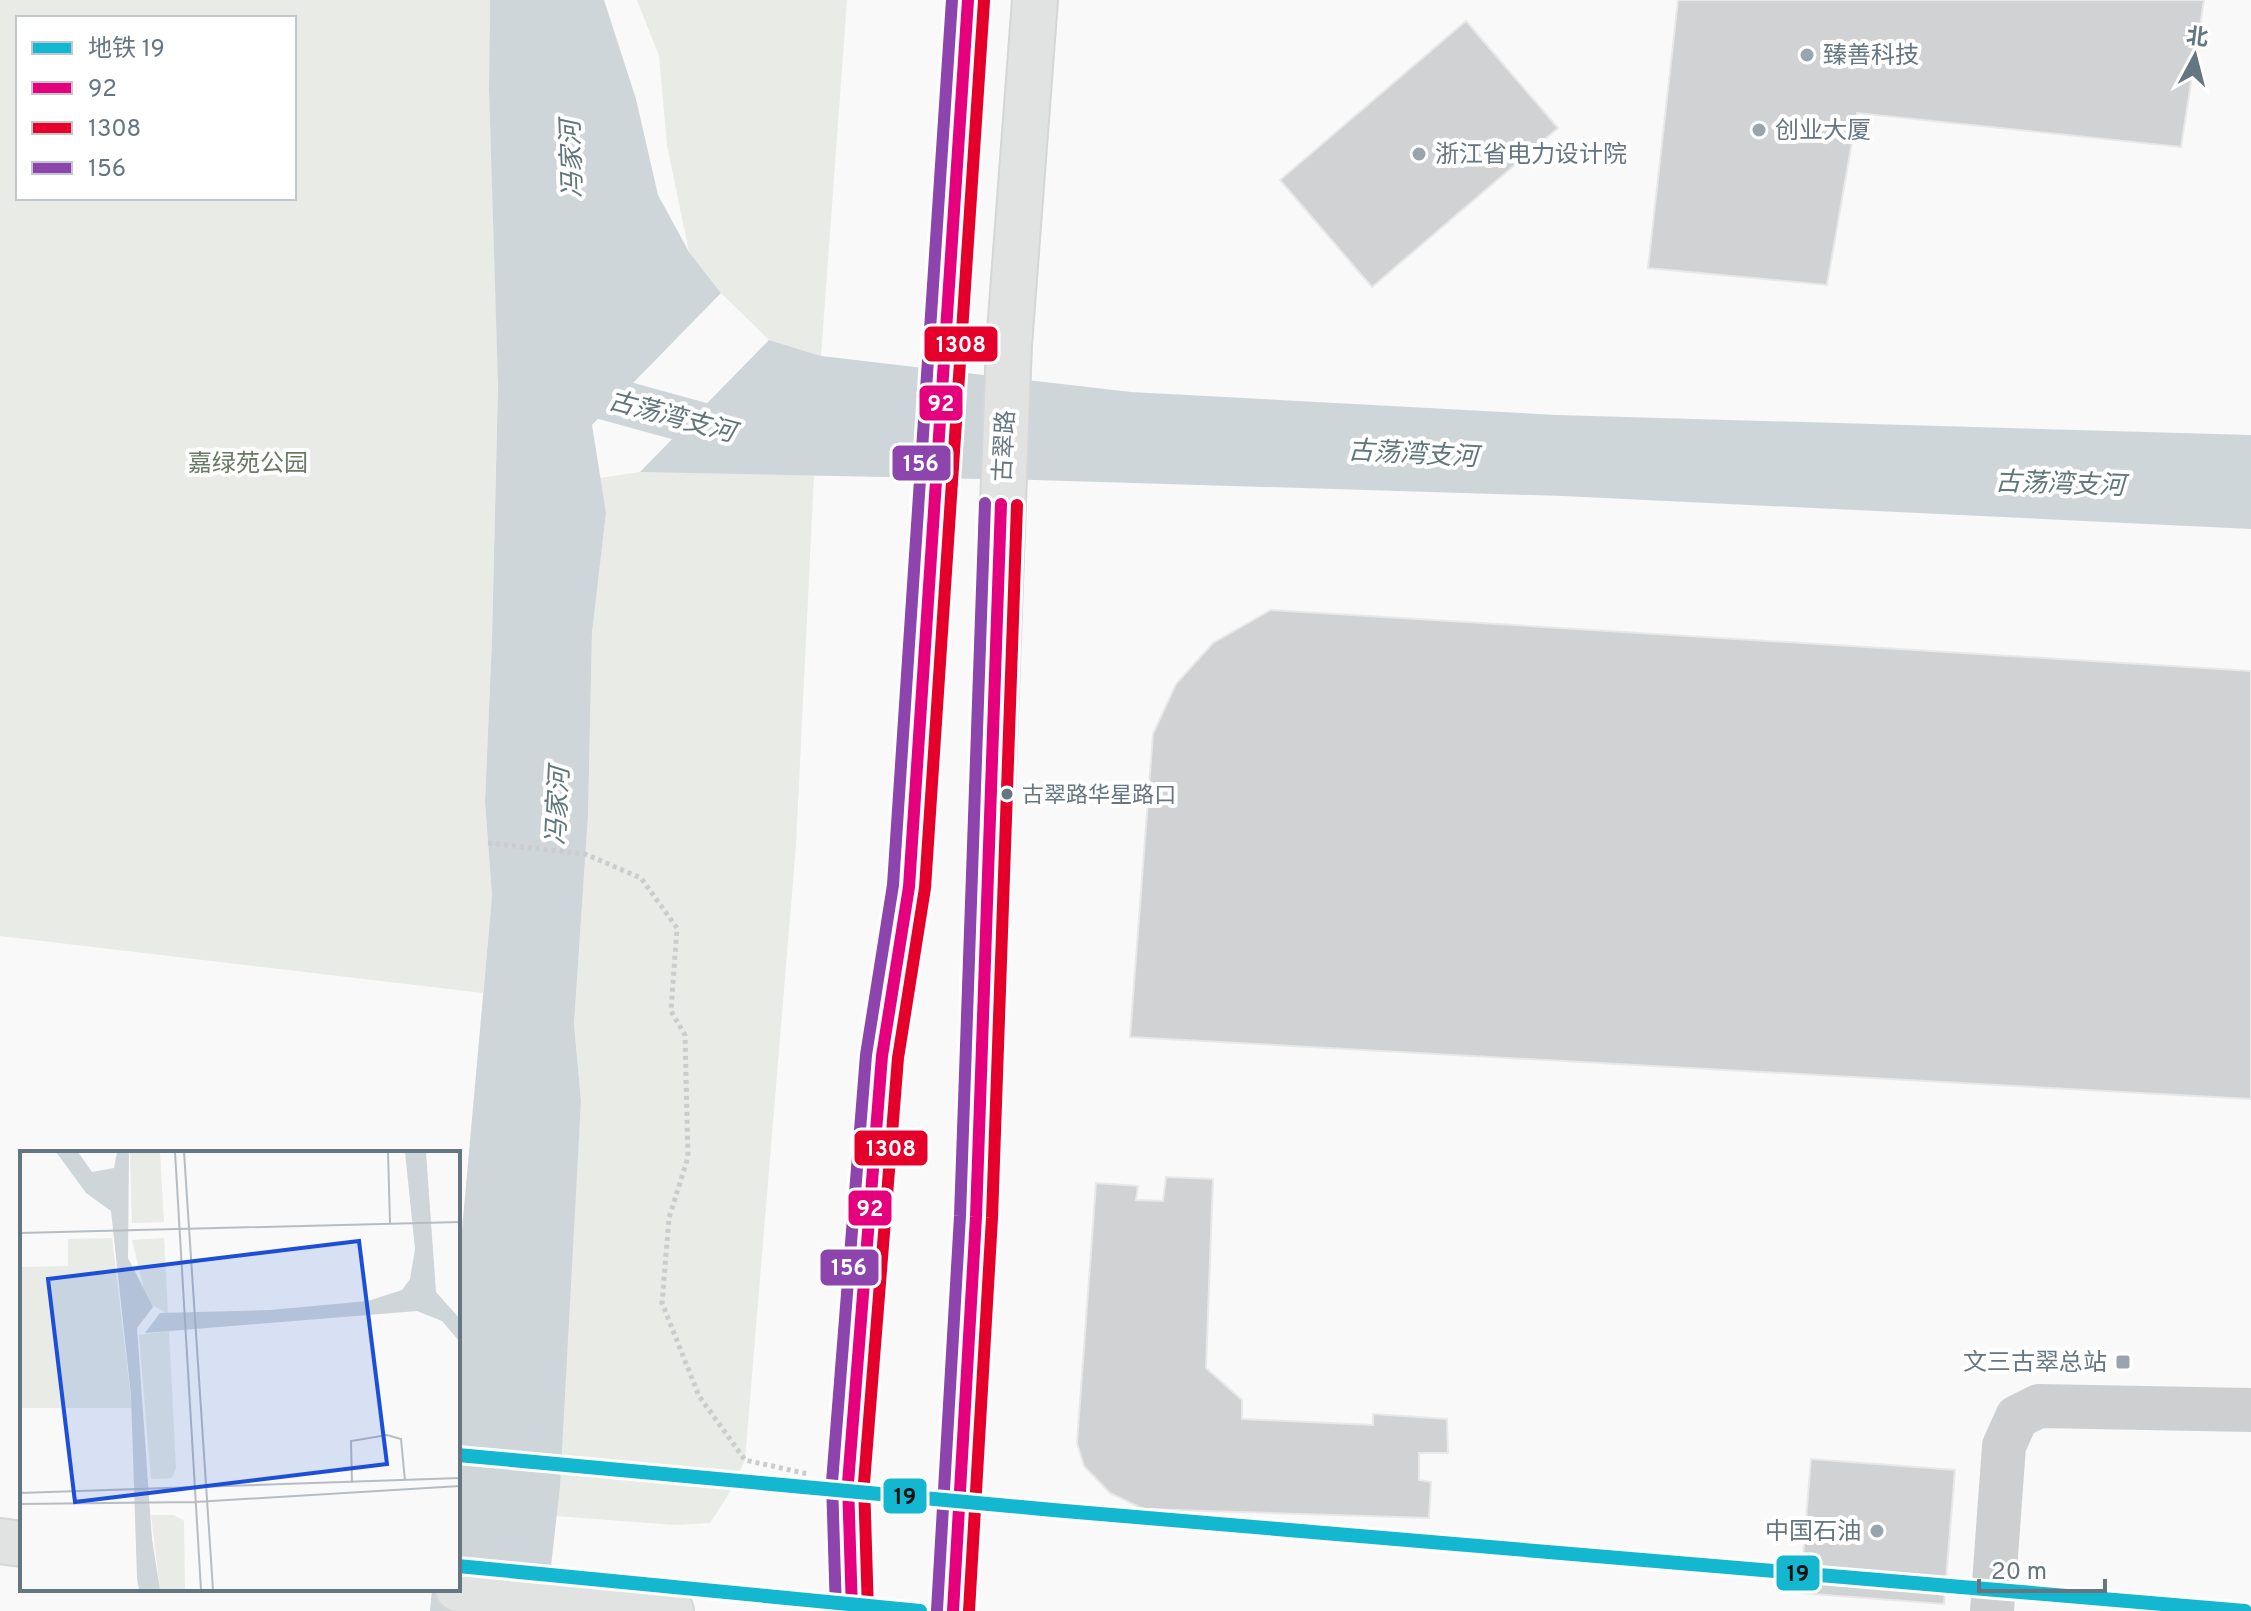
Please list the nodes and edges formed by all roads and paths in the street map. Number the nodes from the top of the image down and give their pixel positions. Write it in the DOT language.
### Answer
graph roads {
  1 [pos="968,0"];
  2 [pos="1035,0"];
  3 [pos="488,843"];
  4 [pos="2251,1410"];
  5 [pos="848,1483"];
  6 [pos="0,1541"];
  7 [pos="20,1544"];
  8 [pos="460,1589"];
  9 [pos="671,1611"];
  10 [pos="852,1611"];
  11 [pos="953,1611"];
  12 [pos="1992,1611"];
  1 -- 5 [label="main road"];
  2 -- 11 [label="main road, 古翠路"];
  3 -- 5 [label="path"];
  4 -- 12 [label="lane"];
  5 -- 10 [label="main road"];
  6 -- 7 [label="main road"];
  8 -- 9 [label="main road"];
}
